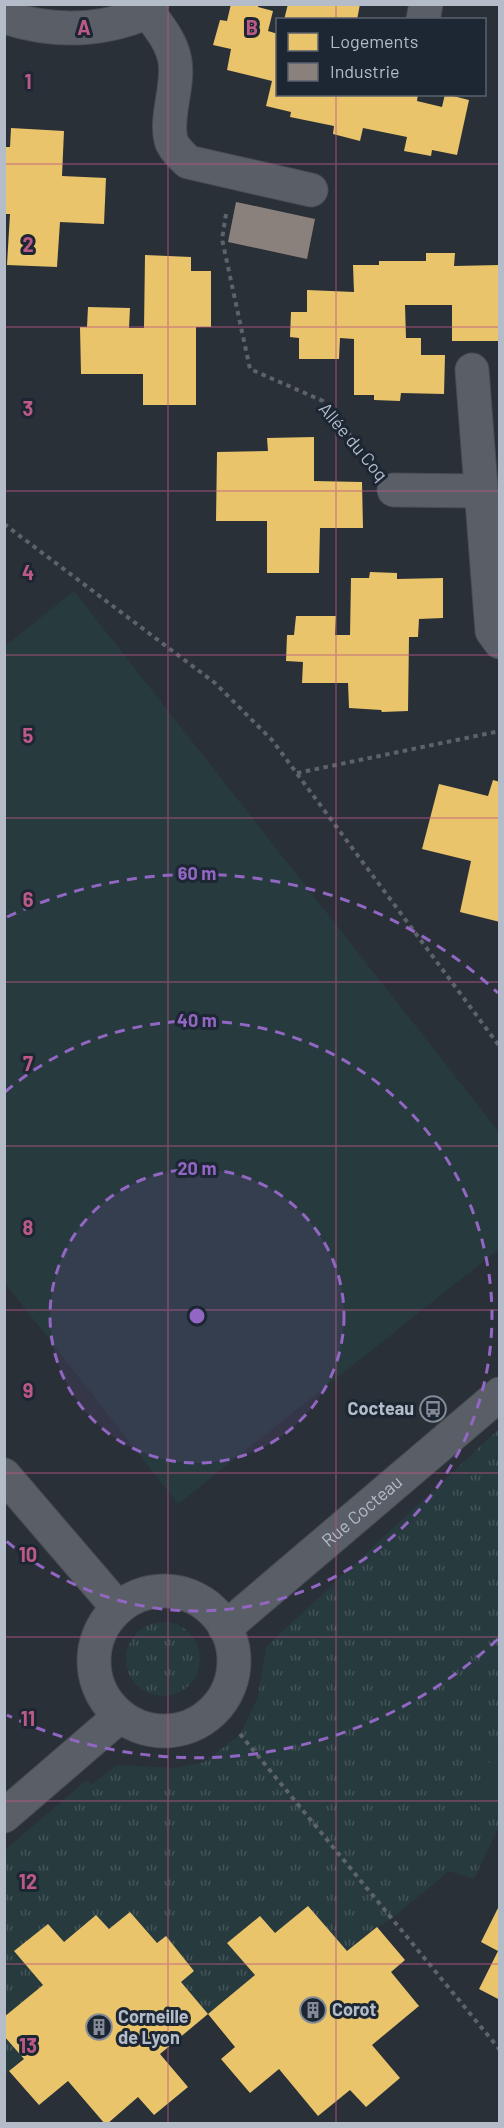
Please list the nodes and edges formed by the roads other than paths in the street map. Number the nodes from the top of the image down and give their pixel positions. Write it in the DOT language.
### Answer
graph roads {
  1 [pos="150,8"];
  2 [pos="4,17"];
  3 [pos="311,190"];
  4 [pos="472,370"];
  5 [pos="394,490"];
  6 [pos="481,491"];
  7 [pos="500,642"];
  8 [pos="500,1394"];
  9 [pos="4,1475"];
  10 [pos="118,1608"];
  11 [pos="225,1628"];
  12 [pos="120,1716"];
  13 [pos="4,1816"];
  1 -- 2 [label="street"];
  1 -- 3 [label="street"];
  4 -- 6 [label="street"];
  5 -- 6 [label="street, Allée du Coq"];
  6 -- 7 [label="street"];
  8 -- 11 [label="street, Rue Cocteau"];
  9 -- 10 [label="street"];
  10 -- 11 [label="street"];
  10 -- 12 [label="street"];
  11 -- 12 [label="street"];
  12 -- 13 [label="street"];
}
